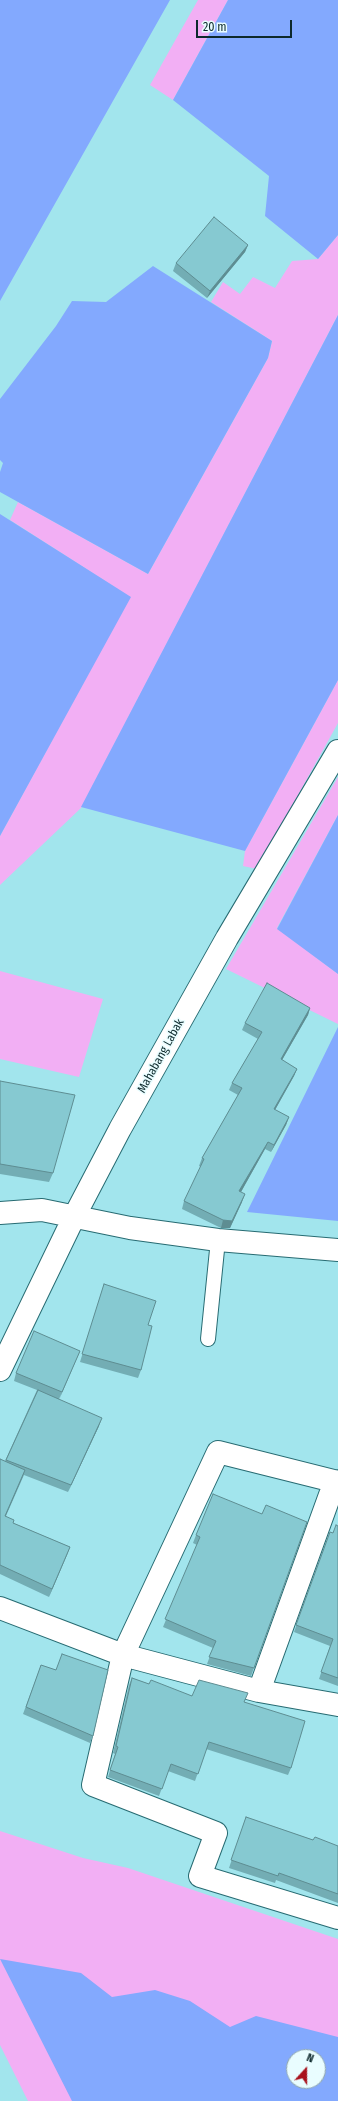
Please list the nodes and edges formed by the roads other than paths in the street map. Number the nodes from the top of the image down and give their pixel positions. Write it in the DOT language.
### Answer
graph roads {
  1 [pos="338,751"];
  2 [pos="0,1213"];
  3 [pos="74,1217"];
  4 [pos="218,1240"];
  5 [pos="338,1250"];
  6 [pos="208,1339"];
  7 [pos="0,1370"];
  8 [pos="336,1482"];
  9 [pos="0,1608"];
  10 [pos="123,1654"];
  11 [pos="259,1691"];
  12 [pos="338,1704"];
  13 [pos="338,1918"];
  1 -- 3 [label="street, Mahabang Labak"];
  2 -- 3 [label="street"];
  3 -- 4 [label="street"];
  3 -- 7 [label="street, Mahabang Labak"];
  4 -- 5 [label="street"];
  4 -- 6 [label="lane"];
  8 -- 10 [label="street"];
  8 -- 11 [label="street"];
  9 -- 10 [label="street"];
  10 -- 11 [label="street"];
  10 -- 13 [label="street"];
  11 -- 12 [label="street"];
}
